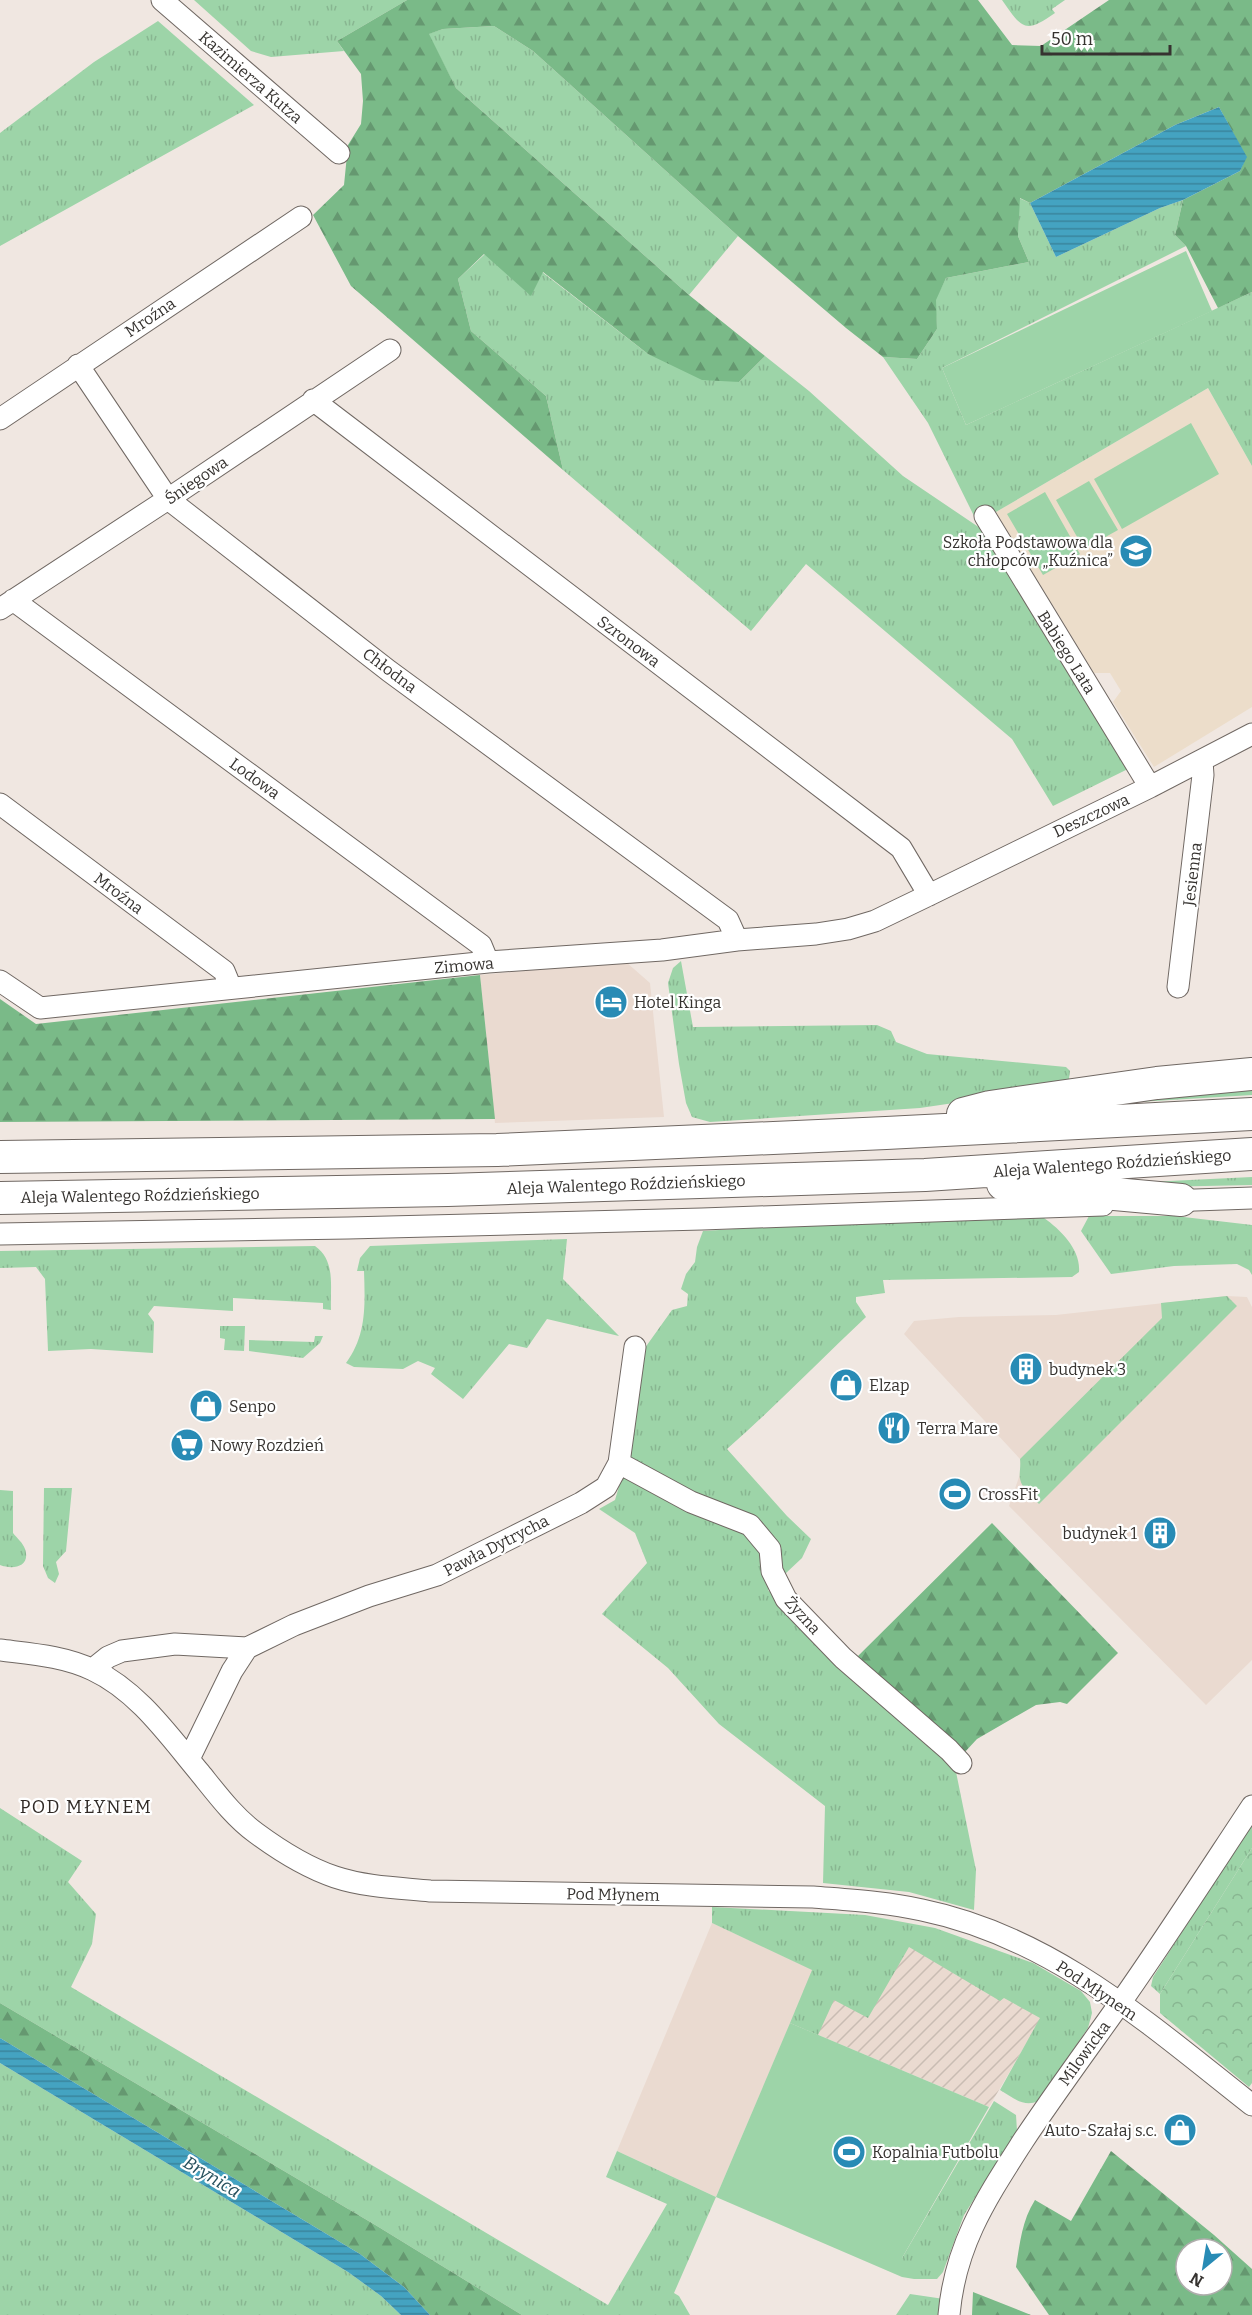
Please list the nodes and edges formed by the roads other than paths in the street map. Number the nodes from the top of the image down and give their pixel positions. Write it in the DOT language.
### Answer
graph roads {
  1 [pos="162,0"];
  2 [pos="339,153"];
  3 [pos="301,217"];
  4 [pos="390,350"];
  5 [pos="78,365"];
  6 [pos="313,400"];
  7 [pos="0,418"];
  8 [pos="168,499"];
  9 [pos="984,516"];
  10 [pos="7,604"];
  11 [pos="1252,734"];
  12 [pos="1202,761"];
  13 [pos="1150,787"];
  14 [pos="0,804"];
  15 [pos="929,895"];
  16 [pos="737,940"];
  17 [pos="488,962"];
  18 [pos="0,981"];
  19 [pos="1178,987"];
  20 [pos="231,988"];
  21 [pos="1252,1074"];
  22 [pos="1252,1114"];
  23 [pos="886,1133"];
  24 [pos="0,1147"];
  25 [pos="1252,1154"];
  26 [pos="0,1157"];
  27 [pos="51,1157"];
  28 [pos="925,1174"];
  29 [pos="0,1198"];
  30 [pos="1252,1198"];
  31 [pos="1181,1200"];
  32 [pos="0,1234"];
  33 [pos="635,1347"];
  34 [pos="619,1463"];
  35 [pos="247,1648"];
  36 [pos="0,1650"];
  37 [pos="93,1670"];
  38 [pos="189,1759"];
  39 [pos="961,1763"];
  40 [pos="1252,1806"];
  41 [pos="1120,2003"];
  42 [pos="1252,2105"];
  43 [pos="949,2315"];
  1 -- 2 [label="street, Kazimierza Kutza"];
  3 -- 5 [label="street, Mroźna"];
  4 -- 6 [label="street, Śniegowa"];
  5 -- 7 [label="street, Mroźna"];
  5 -- 8 [label="street, Chłodna"];
  6 -- 8 [label="street, Śniegowa"];
  6 -- 15 [label="street, Szronowa"];
  8 -- 10 [label="street, Śniegowa"];
  8 -- 16 [label="street, Chłodna"];
  9 -- 13 [label="street, Babiego Lata"];
  10 -- 17 [label="street, Lodowa"];
  11 -- 12 [label="street, Deszczowa"];
  12 -- 13 [label="street, Deszczowa"];
  12 -- 19 [label="street, Jesienna"];
  13 -- 15 [label="street, Deszczowa"];
  14 -- 20 [label="street, Mroźna"];
  15 -- 16 [label="street, Zimowa"];
  16 -- 17 [label="street, Zimowa"];
  17 -- 20 [label="street, Zimowa"];
  18 -- 20 [label="street, Zimowa"];
  21 -- 23 [label="highway"];
  22 -- 23 [label="highway"];
  23 -- 27 [label="highway"];
  24 -- 27 [label="highway"];
  25 -- 28 [label="highway, Aleja Walentego Roździeńskiego"];
  26 -- 27 [label="highway"];
  28 -- 29 [label="highway, Aleja Walentego Roździeńskiego"];
  28 -- 31 [label="highway"];
  30 -- 31 [label="street"];
  31 -- 32 [label="street"];
  33 -- 34 [label="street, Pawła Dytrycha"];
  34 -- 35 [label="street, Pawła Dytrycha"];
  34 -- 39 [label="street, Żyzna"];
  35 -- 37 [label="street, Pawła Dytrycha"];
  35 -- 38 [label="street"];
  36 -- 37 [label="street, Pod Młynem"];
  37 -- 38 [label="street, Pod Młynem"];
  38 -- 41 [label="street, Pod Młynem"];
  40 -- 41 [label="street, Milowicka"];
  41 -- 42 [label="street, Pod Młynem"];
  41 -- 43 [label="street, Milowicka"];
}
